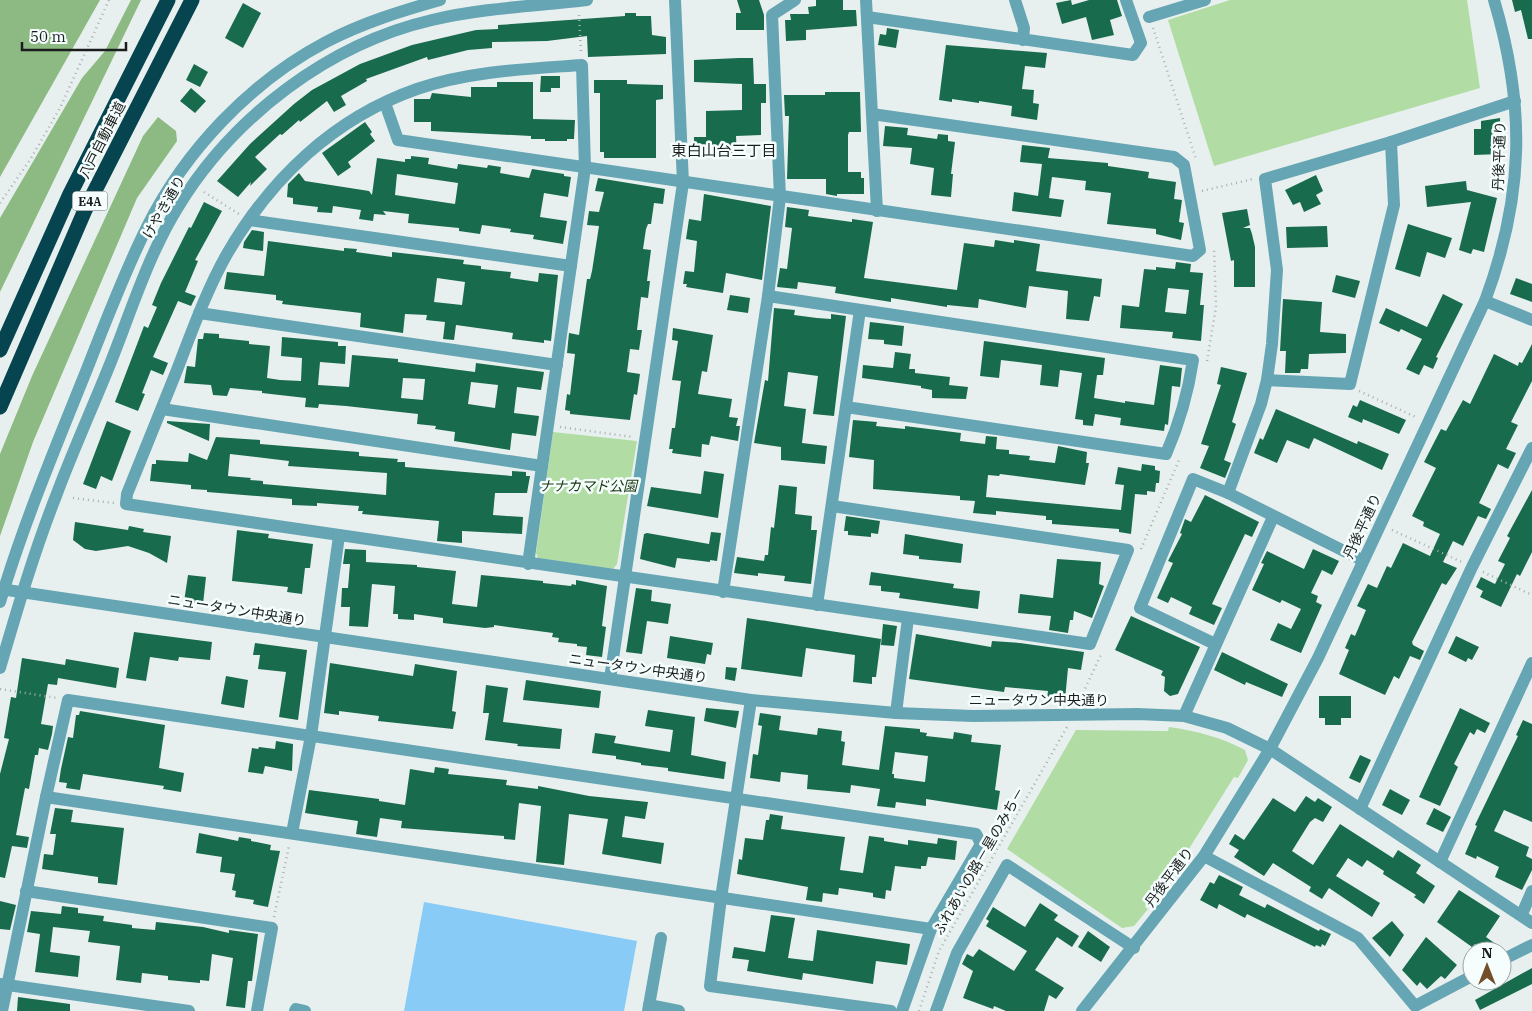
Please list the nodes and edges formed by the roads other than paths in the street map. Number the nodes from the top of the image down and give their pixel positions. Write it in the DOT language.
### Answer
graph roads {
  1 [pos="168,0"];
  2 [pos="192,0"];
  3 [pos="440,0"];
  4 [pos="587,0"];
  5 [pos="675,0"];
  6 [pos="795,0"];
  7 [pos="866,0"];
  8 [pos="1015,0"];
  9 [pos="1126,0"];
  10 [pos="1206,0"];
  11 [pos="1494,0"];
  12 [pos="867,17"];
  13 [pos="1149,17"];
  14 [pos="1023,40"];
  15 [pos="1515,100"];
  16 [pos="385,103"];
  17 [pos="872,114"];
  18 [pos="1391,142"];
  19 [pos="585,168"];
  20 [pos="683,183"];
  21 [pos="780,197"];
  22 [pos="877,211"];
  23 [pos="249,220"];
  24 [pos="571,266"];
  25 [pos="768,296"];
  26 [pos="1485,301"];
  27 [pos="860,310"];
  28 [pos="199,313"];
  29 [pos="1532,320"];
  30 [pos="0,350"];
  31 [pos="557,365"];
  32 [pos="1267,380"];
  33 [pos="0,407"];
  34 [pos="846,407"];
  35 [pos="162,409"];
  36 [pos="1532,448"];
  37 [pos="542,466"];
  38 [pos="1228,493"];
  39 [pos="832,506"];
  40 [pos="1274,518"];
  41 [pos="339,536"];
  42 [pos="1362,560"];
  43 [pos="528,564"];
  44 [pos="626,578"];
  45 [pos="723,592"];
  46 [pos="22,593"];
  47 [pos="1,594"];
  48 [pos="817,605"];
  49 [pos="908,618"];
  50 [pos="325,638"];
  51 [pos="1215,644"];
  52 [pos="1532,663"];
  53 [pos="0,668"];
  54 [pos="610,678"];
  55 [pos="751,700"];
  56 [pos="896,713"];
  57 [pos="1184,716"];
  58 [pos="310,736"];
  59 [pos="1270,749"];
  60 [pos="46,797"];
  61 [pos="736,799"];
  62 [pos="1360,809"];
  63 [pos="292,833"];
  64 [pos="1204,856"];
  65 [pos="1440,862"];
  66 [pos="26,891"];
  67 [pos="1532,891"];
  68 [pos="720,898"];
  69 [pos="1522,914"];
  70 [pos="1532,923"];
  71 [pos="931,929"];
  72 [pos="661,938"];
  73 [pos="1532,944"];
  74 [pos="1134,948"];
  75 [pos="1512,955"];
  76 [pos="1462,981"];
  77 [pos="3,985"];
  78 [pos="648,1008"];
  79 [pos="2,1011"];
  80 [pos="189,1011"];
  81 [pos="256,1011"];
  82 [pos="295,1011"];
  83 [pos="305,1011"];
  84 [pos="679,1011"];
  85 [pos="891,1011"];
  86 [pos="902,1011"];
  87 [pos="936,1011"];
  88 [pos="1082,1011"];
  1 -- 30 [label="highway, 八戸自動車道 / E4A"];
  2 -- 33 [label="highway, 八戸自動車道 / E4A"];
  3 -- 47 [label="street, けやき通り"];
  4 -- 46 [label="street, けやき通り"];
  5 -- 20 [label="street"];
  6 -- 21 [label="street"];
  7 -- 12 [label="street"];
  8 -- 14 [label="street"];
  9 -- 14 [label="street"];
  10 -- 13 [label="street"];
  11 -- 15 [label="street, 丹後平通り"];
  12 -- 14 [label="street"];
  12 -- 17 [label="street"];
  15 -- 18 [label="street"];
  15 -- 26 [label="street, 丹後平通り"];
  16 -- 19 [label="street"];
  16 -- 19 [label="street"];
  16 -- 23 [label="street"];
  17 -- 22 [label="street"];
  17 -- 22 [label="street"];
  18 -- 32 [label="street"];
  18 -- 32 [label="street"];
  19 -- 20 [label="street"];
  19 -- 24 [label="street"];
  20 -- 21 [label="street"];
  20 -- 44 [label="street"];
  21 -- 22 [label="street"];
  21 -- 25 [label="street"];
  23 -- 24 [label="street"];
  23 -- 28 [label="street"];
  24 -- 31 [label="street"];
  25 -- 27 [label="street"];
  25 -- 45 [label="street"];
  26 -- 29 [label="street"];
  26 -- 42 [label="street, 丹後平通り"];
  27 -- 34 [label="street"];
  27 -- 34 [label="street"];
  28 -- 31 [label="street"];
  28 -- 35 [label="street"];
  31 -- 37 [label="street"];
  32 -- 38 [label="street"];
  34 -- 39 [label="street"];
  35 -- 37 [label="street"];
  35 -- 41 [label="street"];
  36 -- 62 [label="street"];
  37 -- 43 [label="street"];
  38 -- 40 [label="street"];
  38 -- 51 [label="street"];
  39 -- 48 [label="street"];
  39 -- 49 [label="street"];
  40 -- 42 [label="street"];
  40 -- 51 [label="street"];
  41 -- 43 [label="street"];
  41 -- 50 [label="street"];
  42 -- 59 [label="street, 丹後平通り"];
  43 -- 44 [label="street"];
  44 -- 45 [label="street"];
  44 -- 54 [label="street"];
  45 -- 48 [label="street"];
  46 -- 47 [label="street, ニュータウン中央通り"];
  46 -- 50 [label="street, ニュータウン中央通り"];
  46 -- 53 [label="street, けやき通り"];
  48 -- 49 [label="street"];
  49 -- 56 [label="street"];
  50 -- 54 [label="street, ニュータウン中央通り"];
  50 -- 58 [label="street"];
  51 -- 57 [label="street"];
  52 -- 65 [label="street"];
  54 -- 55 [label="street, ニュータウン中央通り"];
  55 -- 56 [label="street, ニュータウン中央通り"];
  55 -- 61 [label="street"];
  56 -- 57 [label="street, ニュータウン中央通り"];
  57 -- 59 [label="street, ニュータウン中央通り"];
  58 -- 60 [label="street"];
  58 -- 61 [label="street"];
  58 -- 63 [label="street"];
  59 -- 62 [label="street, ニュータウン中央通り"];
  59 -- 64 [label="street, 丹後平通り"];
  60 -- 63 [label="street"];
  60 -- 66 [label="street"];
  61 -- 68 [label="street"];
  61 -- 71 [label="street"];
  62 -- 65 [label="street, ニュータウン中央通り"];
  63 -- 68 [label="street"];
  64 -- 74 [label="street, 丹後平通り"];
  64 -- 76 [label="street"];
  65 -- 69 [label="street, ニュータウン中央通り"];
  66 -- 77 [label="street"];
  66 -- 81 [label="street"];
  67 -- 69 [label="street"];
  68 -- 71 [label="street"];
  68 -- 85 [label="street"];
  69 -- 70 [label="street, ニュータウン中央通り"];
  71 -- 86 [label="street"];
  72 -- 78 [label="street"];
  73 -- 75 [label="street"];
  74 -- 87 [label="street"];
  74 -- 88 [label="street, 丹後平通り"];
  77 -- 79 [label="street"];
  77 -- 80 [label="street"];
  78 -- 84 [label="street"];
  82 -- 83 [label="street"];
}
